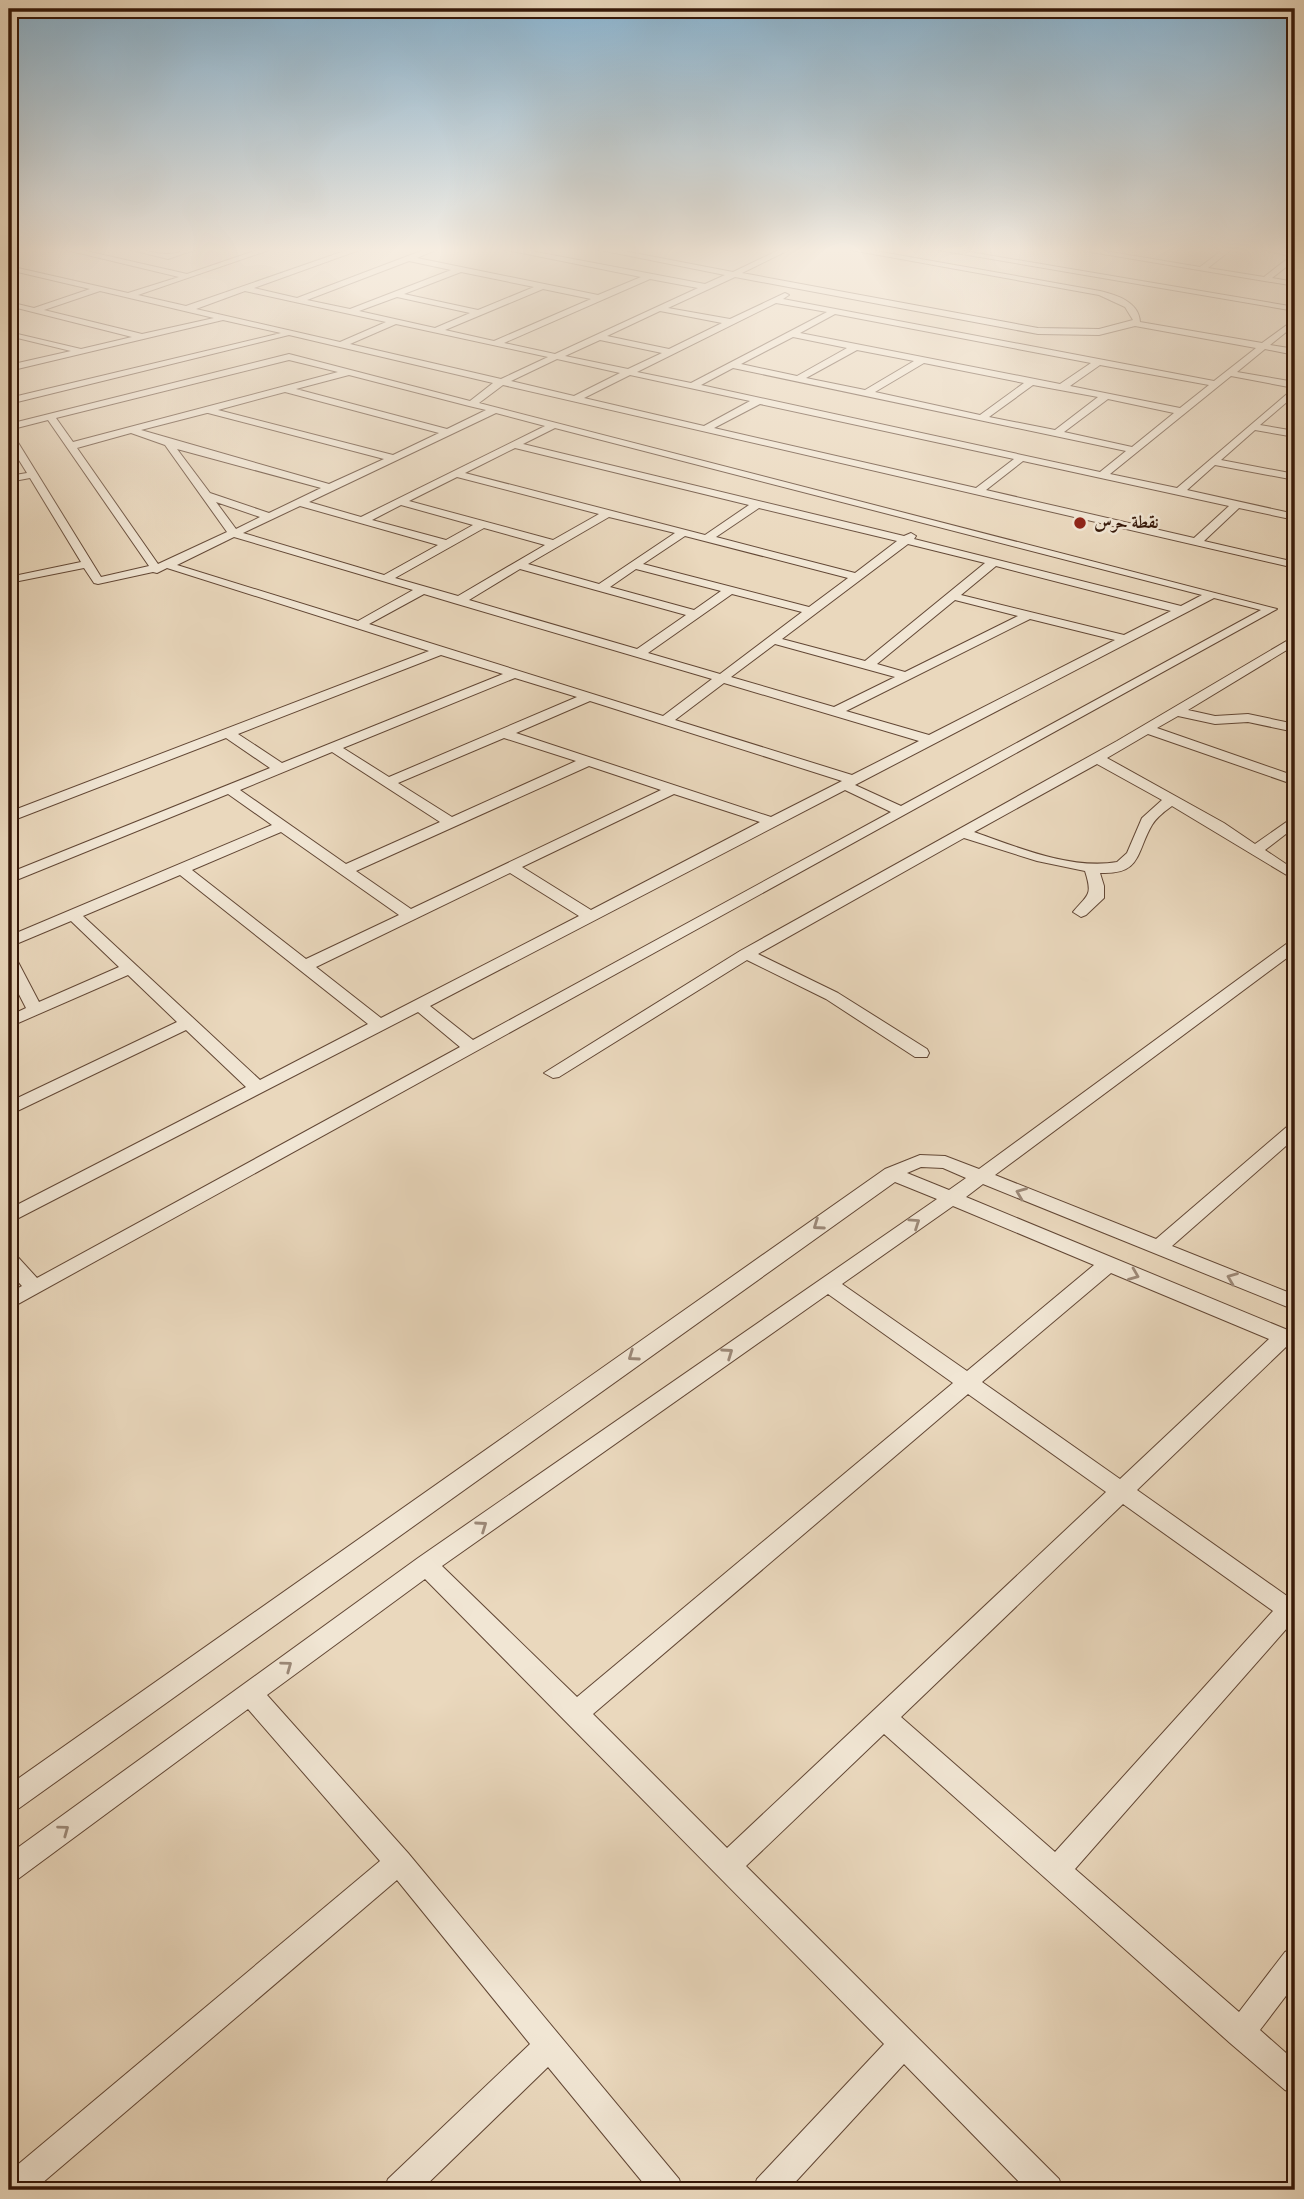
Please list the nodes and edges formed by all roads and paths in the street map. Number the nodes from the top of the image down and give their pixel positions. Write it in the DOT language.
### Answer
graph roads {
  1 [pos="54,351"];
  2 [pos="80,351"];
  3 [pos="220,351"];
  4 [pos="365,351"];
  5 [pos="529,351"];
  6 [pos="569,351"];
  7 [pos="663,351"];
  8 [pos="673,351"];
  9 [pos="759,351"];
  10 [pos="849,351"];
  11 [pos="873,351"];
  12 [pos="903,351"];
  13 [pos="1030,351"];
  14 [pos="1255,351"];
  15 [pos="670,352"];
  16 [pos="895,355"];
  17 [pos="556,357"];
  18 [pos="922,360"];
  19 [pos="1097,363"];
  20 [pos="732,365"];
  21 [pos="9,368"];
  22 [pos="350,372"];
  23 [pos="628,373"];
  24 [pos="1228,373"];
  25 [pos="798,379"];
  26 [pos="502,382"];
  27 [pos="1031,382"];
  28 [pos="1215,384"];
  29 [pos="692,386"];
  30 [pos="1061,387"];
  31 [pos="1295,387"];
  32 [pos="285,389"];
  33 [pos="867,393"];
  34 [pos="1106,396"];
  35 [pos="575,399"];
  36 [pos="9,401"];
  37 [pos="758,401"];
  38 [pos="472,404"];
  39 [pos="923,405"];
  40 [pos="208,410"];
  41 [pos="495,410"];
  42 [pos="1181,411"];
  43 [pos="51,418"];
  44 [pos="981,418"];
  45 [pos="554,425"];
  46 [pos="9,427"];
  47 [pos="1253,427"];
  48 [pos="885,428"];
  49 [pos="705,429"];
  50 [pos="131,430"];
  51 [pos="448,432"];
  52 [pos="1055,434"];
  53 [pos="1295,434"];
  54 [pos="9,436"];
  55 [pos="168,443"];
  56 [pos="514,445"];
  57 [pos="71,446"];
  58 [pos="12,448"];
  59 [pos="1133,450"];
  60 [pos="394,458"];
  61 [pos="1021,458"];
  62 [pos="1213,462"];
  63 [pos="456,474"];
  64 [pos="32,475"];
  65 [pos="1102,475"];
  66 [pos="1295,477"];
  67 [pos="9,480"];
  68 [pos="331,488"];
  69 [pos="976,492"];
  70 [pos="1179,492"];
  71 [pos="205,495"];
  72 [pos="400,502"];
  73 [pos="300,503"];
  74 [pos="757,504"];
  75 [pos="1237,504"];
  76 [pos="608,513"];
  77 [pos="1294,515"];
  78 [pos="270,517"];
  79 [pos="363,520"];
  80 [pos="930,522"];
  81 [pos="482,524"];
  82 [pos="684,532"];
  83 [pos="234,534"];
  84 [pos="708,538"];
  85 [pos="906,540"];
  86 [pos="1196,542"];
  87 [pos="448,544"];
  88 [pos="554,544"];
  89 [pos="994,562"];
  90 [pos="87,564"];
  91 [pos="518,565"];
  92 [pos="634,565"];
  93 [pos="1295,565"];
  94 [pos="162,567"];
  95 [pos="857,577"];
  96 [pos="384,579"];
  97 [pos="9,580"];
  98 [pos="600,588"];
  99 [pos="422,590"];
  100 [pos="730,590"];
  101 [pos="1213,594"];
  102 [pos="953,596"];
  103 [pos="458,601"];
  104 [pos="1182,610"];
  105 [pos="810,611"];
  106 [pos="696,614"];
  107 [pos="1028,615"];
  108 [pos="359,625"];
  109 [pos="1126,639"];
  110 [pos="772,640"];
  111 [pos="1295,640"];
  112 [pos="440,651"];
  113 [pos="638,654"];
  114 [pos="867,666"];
  115 [pos="514,674"];
  116 [pos="906,676"];
  117 [pos="721,679"];
  118 [pos="589,697"];
  119 [pos="1175,711"];
  120 [pos="834,712"];
  121 [pos="665,721"];
  122 [pos="1147,729"];
  123 [pos="1295,729"];
  124 [pos="228,733"];
  125 [pos="503,733"];
  126 [pos="931,740"];
  127 [pos="333,747"];
  128 [pos="1097,758"];
  129 [pos="588,761"];
  130 [pos="280,768"];
  131 [pos="1295,781"];
  132 [pos="388,782"];
  133 [pos="849,782"];
  134 [pos="230,789"];
  135 [pos="673,789"];
  136 [pos="1172,799"];
  137 [pos="902,812"];
  138 [pos="9,817"];
  139 [pos="1295,820"];
  140 [pos="773,822"];
  141 [pos="451,823"];
  142 [pos="283,826"];
  143 [pos="962,833"];
  144 [pos="1255,851"];
  145 [pos="511,867"];
  146 [pos="1091,867"];
  147 [pos="182,869"];
  148 [pos="346,870"];
  149 [pos="1295,876"];
  150 [pos="9,878"];
  151 [pos="1081,912"];
  152 [pos="73,915"];
  153 [pos="410,916"];
  154 [pos="590,916"];
  155 [pos="9,942"];
  156 [pos="1295,945"];
  157 [pos="746,954"];
  158 [pos="9,960"];
  159 [pos="305,966"];
  160 [pos="130,968"];
  161 [pos="419,1005"];
  162 [pos="34,1010"];
  163 [pos="9,1022"];
  164 [pos="188,1023"];
  165 [pos="380,1025"];
  166 [pos="472,1048"];
  167 [pos="921,1052"];
  168 [pos="553,1073"];
  169 [pos="258,1088"];
  170 [pos="9,1109"];
  171 [pos="1295,1129"];
  172 [pos="891,1173"];
  173 [pos="981,1177"];
  174 [pos="950,1199"];
  175 [pos="9,1217"];
  176 [pos="1158,1248"];
  177 [pos="9,1260"];
  178 [pos="1108,1264"];
  179 [pos="827,1283"];
  180 [pos="35,1288"];
  181 [pos="9,1302"];
  182 [pos="1295,1303"];
  183 [pos="1290,1339"];
  184 [pos="967,1383"];
  185 [pos="1121,1492"];
  186 [pos="426,1565"];
  187 [pos="1292,1606"];
  188 [pos="250,1694"];
  189 [pos="576,1713"];
  190 [pos="884,1718"];
  191 [pos="9,1800"];
  192 [pos="399,1861"];
  193 [pos="727,1866"];
  194 [pos="9,1870"];
  195 [pos="1056,1870"];
  196 [pos="1295,1962"];
  197 [pos="1240,2033"];
  198 [pos="902,2044"];
  199 [pos="550,2045"];
  200 [pos="1295,2080"];
  201 [pos="11,2190"];
  202 [pos="399,2190"];
  203 [pos="668,2190"];
  204 [pos="768,2190"];
  205 [pos="1048,2190"];
  1 -- 21 [label="street"];
  2 -- 21 [label="street"];
  3 -- 36 [label="street"];
  4 -- 26 [label="street"];
  5 -- 17 [label="street"];
  6 -- 17 [label="street"];
  7 -- 15 [label="street"];
  8 -- 15 [label="street"];
  9 -- 20 [label="street"];
  10 -- 25 [label="street"];
  11 -- 16 [label="street"];
  12 -- 16 [label="street"];
  13 -- 19 [label="street"];
  14 -- 24 [label="street"];
  15 -- 23 [label="street"];
  16 -- 18 [label="street"];
  17 -- 23 [label="street"];
  17 -- 26 [label="street"];
  18 -- 27 [label="street"];
  18 -- 33 [label="street"];
  19 -- 28 [label="street"];
  19 -- 30 [label="street"];
  20 -- 25 [label="street"];
  20 -- 29 [label="street"];
  22 -- 32 [label="street"];
  22 -- 38 [label="street"];
  22 -- 43 [label="street"];
  23 -- 29 [label="street"];
  23 -- 35 [label="street"];
  24 -- 28 [label="street"];
  24 -- 31 [label="street"];
  25 -- 33 [label="street"];
  26 -- 35 [label="street"];
  26 -- 38 [label="street"];
  27 -- 30 [label="street"];
  27 -- 44 [label="street"];
  28 -- 42 [label="street"];
  29 -- 37 [label="street"];
  30 -- 34 [label="street"];
  31 -- 47 [label="street"];
  32 -- 40 [label="street"];
  32 -- 51 [label="street"];
  33 -- 39 [label="street"];
  34 -- 42 [label="street"];
  34 -- 52 [label="street"];
  35 -- 49 [label="street"];
  37 -- 48 [label="street"];
  37 -- 49 [label="street"];
  38 -- 41 [label="street"];
  39 -- 44 [label="street"];
  39 -- 48 [label="street"];
  40 -- 50 [label="street"];
  40 -- 60 [label="street"];
  41 -- 45 [label="street"];
  41 -- 51 [label="street"];
  42 -- 59 [label="street"];
  43 -- 46 [label="street"];
  43 -- 57 [label="street"];
  44 -- 52 [label="street"];
  45 -- 56 [label="street"];
  45 -- 80 [label="street"];
  47 -- 53 [label="street"];
  47 -- 62 [label="street"];
  48 -- 61 [label="street"];
  49 -- 69 [label="street"];
  50 -- 55 [label="street"];
  50 -- 57 [label="street"];
  51 -- 60 [label="street"];
  52 -- 59 [label="street"];
  54 -- 58 [label="street"];
  55 -- 68 [label="street"];
  55 -- 71 [label="street"];
  56 -- 63 [label="street"];
  56 -- 74 [label="street"];
  57 -- 94 [label="street"];
  58 -- 64 [label="street"];
  59 -- 65 [label="street"];
  60 -- 68 [label="street"];
  61 -- 65 [label="street"];
  61 -- 69 [label="street"];
  62 -- 66 [label="street"];
  62 -- 70 [label="street"];
  63 -- 72 [label="street"];
  63 -- 76 [label="street"];
  64 -- 67 [label="street"];
  64 -- 90 [label="street"];
  65 -- 70 [label="street"];
  68 -- 73 [label="street"];
  69 -- 86 [label="street"];
  70 -- 75 [label="street"];
  71 -- 78 [label="street"];
  71 -- 83 [label="street"];
  72 -- 79 [label="street"];
  72 -- 81 [label="street"];
  73 -- 78 [label="street"];
  73 -- 79 [label="street"];
  74 -- 84 [label="street"];
  74 -- 85 [label="street"];
  75 -- 77 [label="street"];
  75 -- 86 [label="street"];
  76 -- 82 [label="street"];
  76 -- 88 [label="street"];
  78 -- 83 [label="street"];
  79 -- 87 [label="street"];
  80 -- 85 [label="street"];
  80 -- 101 [label="street"];
  81 -- 87 [label="street"];
  81 -- 88 [label="street"];
  82 -- 84 [label="street"];
  82 -- 92 [label="street"];
  83 -- 94 [label="street"];
  83 -- 96 [label="street"];
  84 -- 95 [label="street"];
  85 -- 89 [label="street"];
  85 -- 95 [label="street"];
  86 -- 93 [label="street"];
  87 -- 96 [label="street"];
  88 -- 91 [label="street"];
  89 -- 102 [label="street"];
  89 -- 104 [label="street"];
  90 -- 94 [label="street"];
  90 -- 97 [label="street"];
  91 -- 98 [label="street"];
  91 -- 103 [label="street"];
  92 -- 98 [label="street"];
  92 -- 100 [label="street"];
  94 -- 108 [label="street"];
  95 -- 105 [label="street"];
  96 -- 99 [label="street"];
  98 -- 106 [label="street"];
  99 -- 103 [label="street"];
  99 -- 108 [label="street"];
  100 -- 105 [label="street"];
  100 -- 106 [label="street"];
  101 -- 104 [label="street"];
  101 -- 137 [label="street"];
  102 -- 107 [label="street"];
  102 -- 114 [label="street"];
  103 -- 113 [label="street"];
  104 -- 109 [label="street"];
  105 -- 110 [label="street"];
  106 -- 113 [label="street"];
  107 -- 109 [label="street"];
  107 -- 116 [label="street"];
  108 -- 112 [label="street"];
  109 -- 126 [label="street"];
  110 -- 114 [label="street"];
  110 -- 117 [label="street"];
  111 -- 119 [label="street"];
  112 -- 115 [label="street"];
  112 -- 124 [label="street"];
  113 -- 117 [label="street"];
  114 -- 116 [label="street"];
  115 -- 118 [label="street"];
  115 -- 127 [label="street"];
  116 -- 120 [label="street"];
  117 -- 120 [label="street"];
  117 -- 121 [label="street"];
  118 -- 121 [label="street"];
  118 -- 125 [label="street"];
  119 -- 122 [label="street"];
  119 -- 123 [label="street"];
  120 -- 126 [label="street"];
  121 -- 133 [label="street"];
  122 -- 128 [label="street"];
  122 -- 131 [label="street"];
  124 -- 130 [label="street"];
  124 -- 138 [label="street"];
  125 -- 129 [label="street"];
  125 -- 132 [label="street"];
  126 -- 133 [label="street"];
  127 -- 130 [label="street"];
  127 -- 132 [label="street"];
  128 -- 136 [label="street"];
  128 -- 143 [label="street"];
  129 -- 135 [label="street"];
  129 -- 141 [label="street"];
  130 -- 134 [label="street"];
  132 -- 141 [label="street"];
  133 -- 137 [label="street"];
  133 -- 140 [label="street"];
  134 -- 142 [label="street"];
  134 -- 150 [label="street"];
  135 -- 140 [label="street"];
  135 -- 145 [label="street"];
  136 -- 144 [label="street"];
  136 -- 146 [label="street"];
  137 -- 166 [label="street"];
  139 -- 144 [label="street"];
  140 -- 154 [label="street"];
  141 -- 148 [label="street"];
  142 -- 147 [label="street"];
  142 -- 148 [label="street"];
  143 -- 146 [label="street"];
  143 -- 157 [label="street"];
  144 -- 149 [label="street"];
  145 -- 153 [label="street"];
  145 -- 154 [label="street"];
  146 -- 151 [label="street"];
  147 -- 152 [label="street"];
  147 -- 159 [label="street"];
  148 -- 153 [label="street"];
  152 -- 155 [label="street"];
  152 -- 160 [label="street"];
  153 -- 159 [label="street"];
  154 -- 161 [label="street"];
  156 -- 173 [label="street"];
  157 -- 167 [label="street"];
  157 -- 168 [label="street"];
  158 -- 162 [label="street"];
  159 -- 165 [label="street"];
  160 -- 162 [label="street"];
  160 -- 164 [label="street"];
  161 -- 165 [label="street"];
  161 -- 166 [label="street"];
  162 -- 163 [label="street"];
  164 -- 169 [label="street"];
  164 -- 170 [label="street"];
  165 -- 169 [label="street"];
  166 -- 180 [label="street"];
  169 -- 175 [label="street"];
  171 -- 176 [label="street"];
  172 -- 173 [label="street"];
  172 -- 174 [label="street"];
  172 -- 191 [label="street, one-way"];
  173 -- 174 [label="street"];
  176 -- 173 [label="street, one-way"];
  174 -- 178 [label="street"];
  179 -- 174 [label="street, one-way"];
  182 -- 176 [label="street, one-way"];
  177 -- 180 [label="street"];
  178 -- 183 [label="street, one-way"];
  178 -- 184 [label="street"];
  179 -- 184 [label="street"];
  186 -- 179 [label="street, one-way"];
  180 -- 181 [label="street"];
  183 -- 185 [label="street"];
  184 -- 185 [label="street"];
  184 -- 189 [label="street"];
  185 -- 187 [label="street"];
  185 -- 190 [label="street"];
  188 -- 186 [label="street, one-way"];
  186 -- 189 [label="street"];
  187 -- 195 [label="street"];
  188 -- 192 [label="street"];
  194 -- 188 [label="street, one-way"];
  189 -- 193 [label="street"];
  190 -- 193 [label="street"];
  190 -- 195 [label="street"];
  192 -- 199 [label="street"];
  192 -- 201 [label="street"];
  193 -- 198 [label="street"];
  195 -- 197 [label="street"];
  196 -- 197 [label="street"];
  197 -- 200 [label="street"];
  198 -- 204 [label="street"];
  198 -- 205 [label="street"];
  199 -- 202 [label="street"];
  199 -- 203 [label="street"];
}
